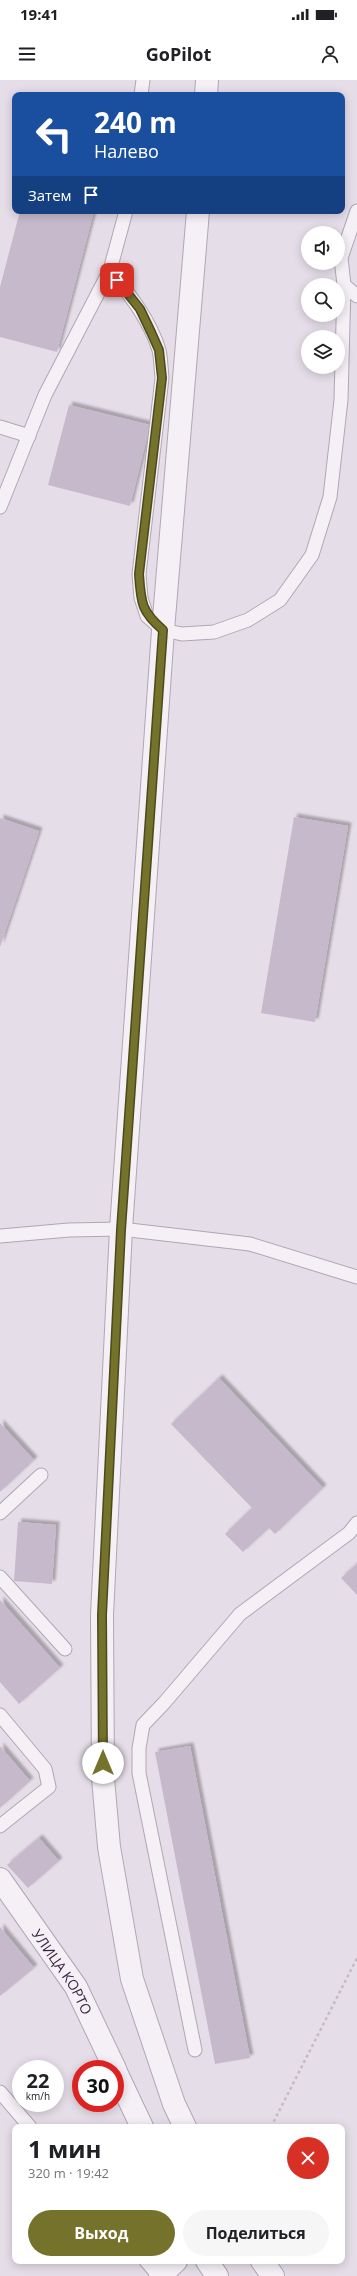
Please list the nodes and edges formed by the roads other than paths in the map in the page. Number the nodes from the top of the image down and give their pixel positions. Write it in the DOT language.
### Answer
graph roads {
  1 [pos="143,80"];
  2 [pos="207,80"];
  3 [pos="141,92"];
  4 [pos="206,92"];
  5 [pos="357,211"];
  6 [pos="125,214"];
  7 [pos="198,214"];
  8 [pos="110,270"];
  9 [pos="343,278"];
  10 [pos="345,287"];
  11 [pos="357,296"];
  12 [pos="343,322"];
  13 [pos="0,427"];
  14 [pos="29,436"];
  15 [pos="0,506"];
  16 [pos="163,630"];
  17 [pos="121,1230"];
  18 [pos="0,1236"];
  19 [pos="357,1277"];
  20 [pos="41,1475"];
  21 [pos="0,1513"];
  22 [pos="357,1523"];
  23 [pos="0,1577"];
  24 [pos="65,1649"];
  25 [pos="0,1715"];
  26 [pos="0,1826"];
  27 [pos="0,1880"];
  28 [pos="195,2050"];
  29 [pos="111,2060"];
  30 [pos="124,2088"];
  31 [pos="0,2092"];
  32 [pos="0,2108"];
  33 [pos="27,2123"];
  34 [pos="141,2124"];
  35 [pos="184,2124"];
  36 [pos="149,2264"];
  37 [pos="173,2264"];
  38 [pos="209,2264"];
  39 [pos="264,2264"];
  40 [pos="159,2276"];
  41 [pos="217,2276"];
  42 [pos="273,2276"];
  1 -- 3 [label="lane"];
  2 -- 4 [label="street"];
  5 -- 9 [label="lane"];
  6 -- 8 [label="lane"];
  7 -- 16 [label="street"];
  8 -- 14 [label="lane"];
  8 -- 16 [label="lane"];
  10 -- 11 [label="lane"];
  12 -- 16 [label="lane"];
  13 -- 14 [label="lane"];
  14 -- 15 [label="lane"];
  16 -- 17 [label="street"];
  17 -- 18 [label="lane"];
  17 -- 19 [label="lane"];
  17 -- 35 [label="street"];
  20 -- 21 [label="lane"];
  22 -- 28 [label="lane"];
  23 -- 24 [label="lane"];
  25 -- 26 [label="lane"];
  27 -- 29 [label="street, УЛИЦА КОРТО"];
  30 -- 34 [label="street, УЛИЦА КОРТО"];
  31 -- 33 [label="lane"];
  32 -- 33 [label="lane"];
  36 -- 40 [label="lane"];
  37 -- 40 [label="street"];
  38 -- 41 [label="street"];
  39 -- 42 [label="street"];
}
